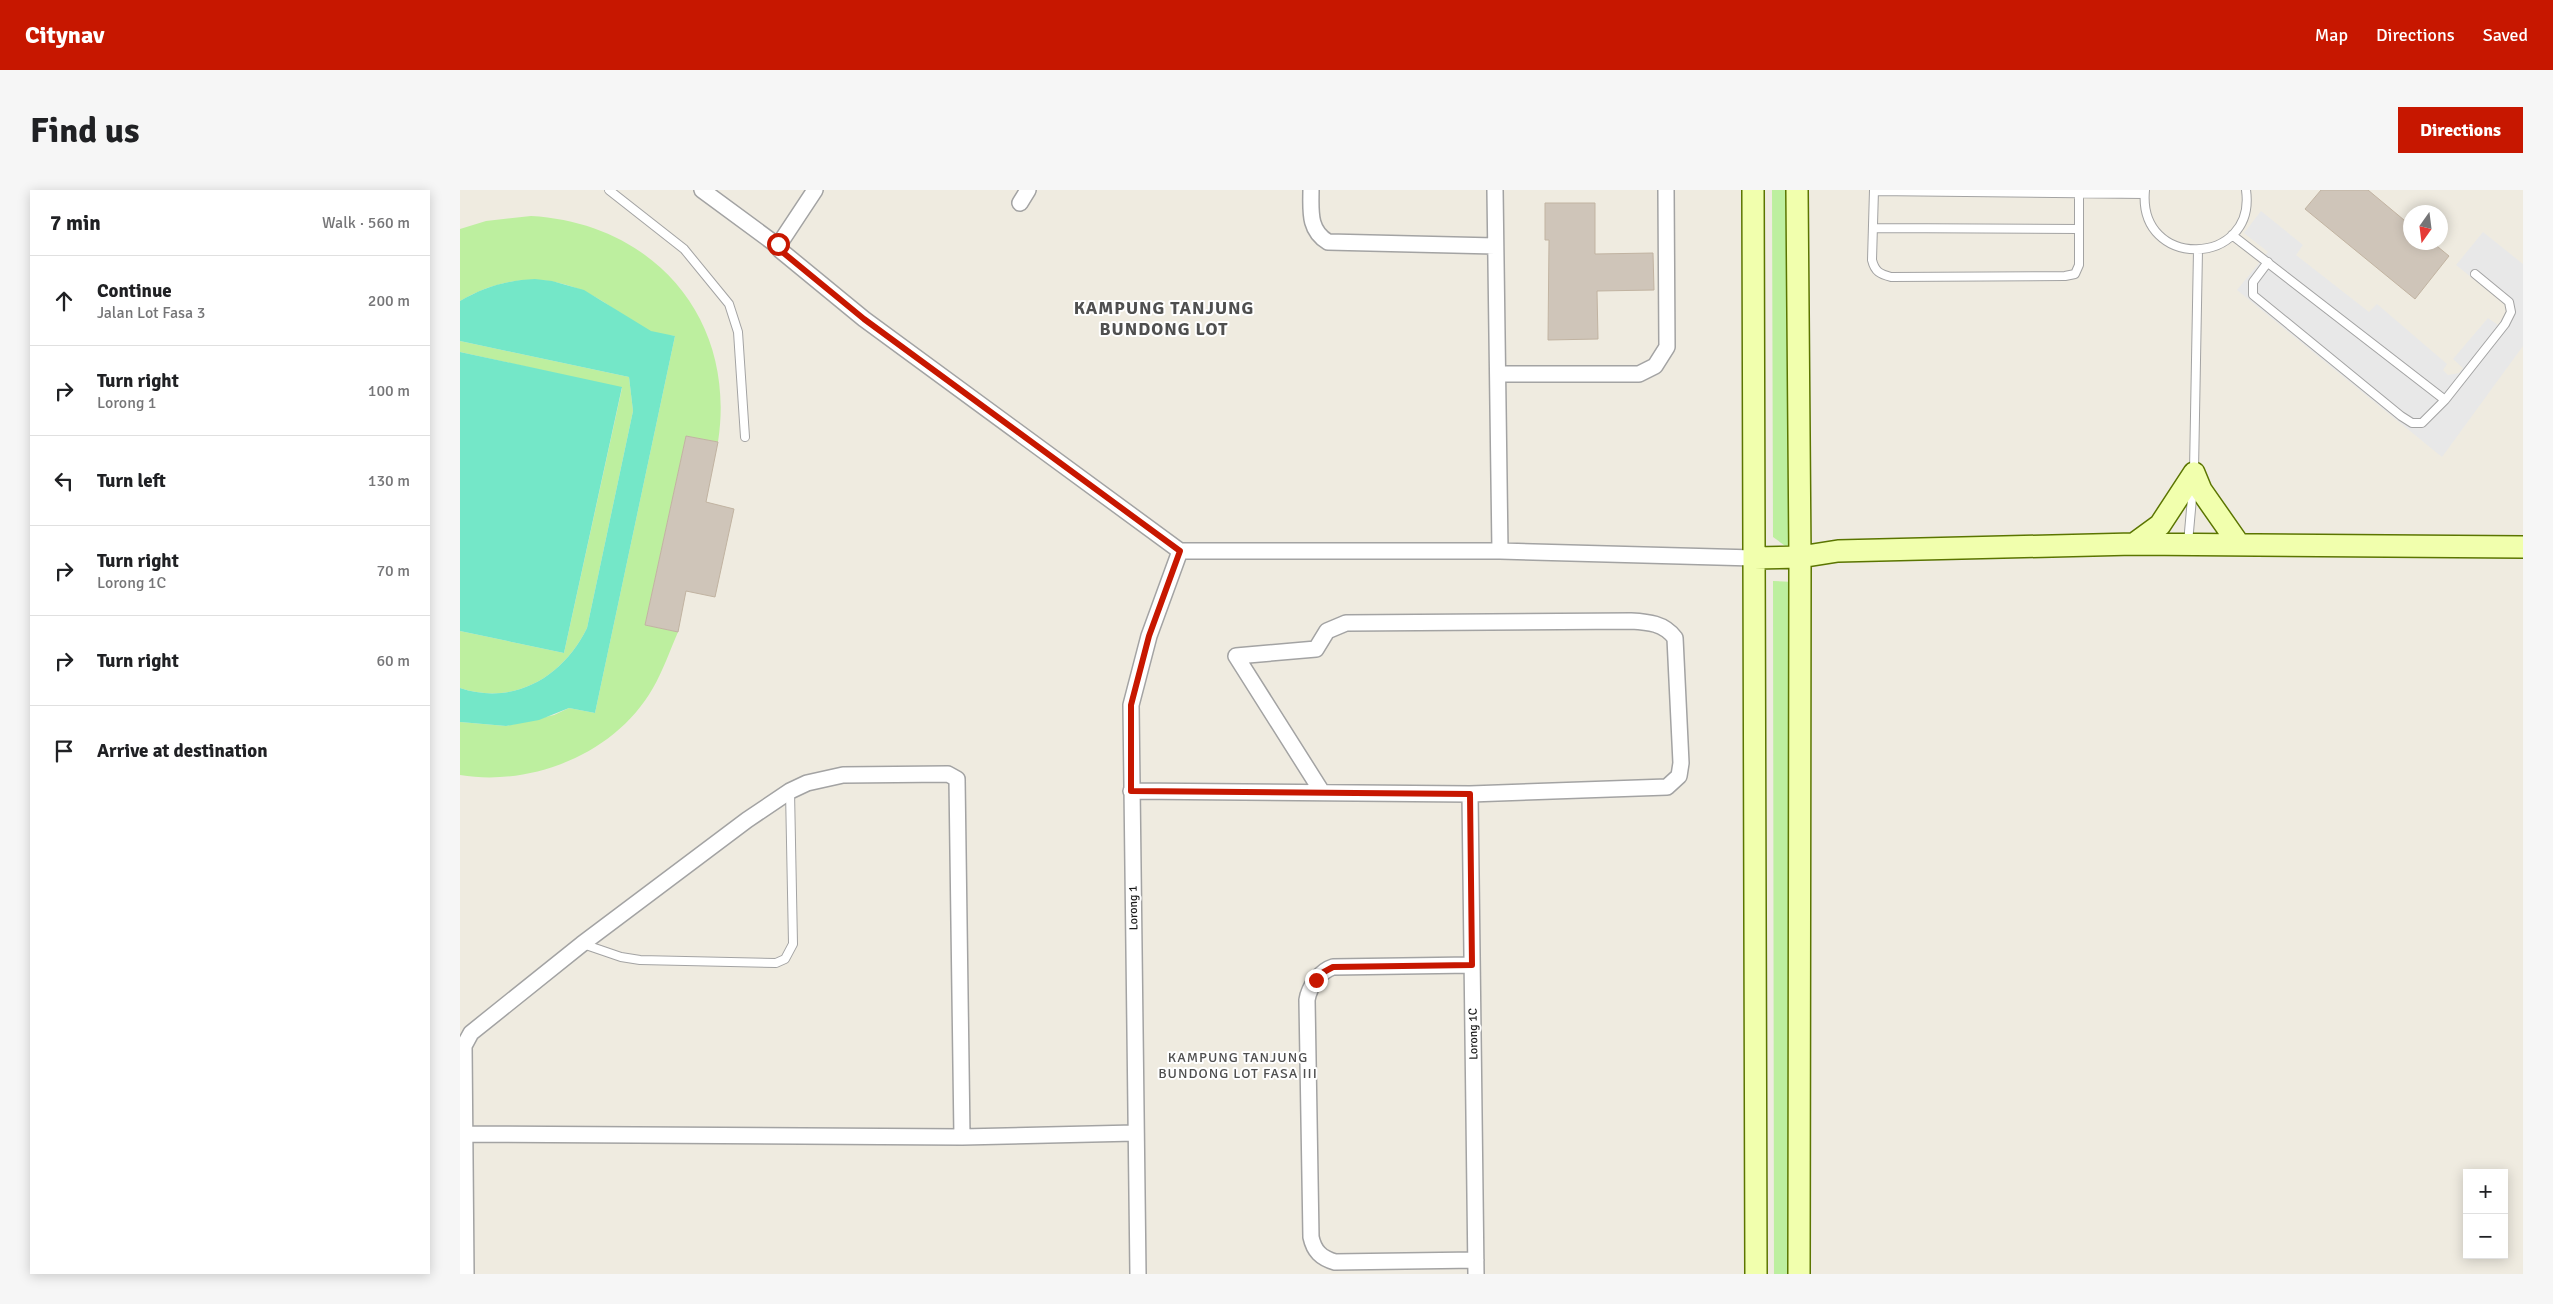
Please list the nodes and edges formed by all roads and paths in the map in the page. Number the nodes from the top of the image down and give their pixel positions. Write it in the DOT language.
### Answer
graph roads {
  1 [pos="609,190"];
  2 [pos="702,190"];
  3 [pos="815,190"];
  4 [pos="1028,190"];
  5 [pos="1311,190"];
  6 [pos="1495,190"];
  7 [pos="1666,190"];
  8 [pos="1753,190"];
  9 [pos="1797,190"];
  10 [pos="2246,190"];
  11 [pos="1874,191"];
  12 [pos="2144,192"];
  13 [pos="2079,194"];
  14 [pos="1020,204"];
  15 [pos="1872,228"];
  16 [pos="2079,229"];
  17 [pos="2232,235"];
  18 [pos="778,246"];
  19 [pos="1495,246"];
  20 [pos="2198,250"];
  21 [pos="2268,262"];
  22 [pos="2475,274"];
  23 [pos="1498,374"];
  24 [pos="2445,400"];
  25 [pos="745,437"];
  26 [pos="2194,473"];
  27 [pos="2134,544"];
  28 [pos="2188,544"];
  29 [pos="2238,544"];
  30 [pos="2523,547"];
  31 [pos="1180,551"];
  32 [pos="1500,552"];
  33 [pos="1800,557"];
  34 [pos="1754,558"];
  35 [pos="790,791"];
  36 [pos="1131,791"];
  37 [pos="1322,792"];
  38 [pos="1470,794"];
  39 [pos="582,944"];
  40 [pos="1472,965"];
  41 [pos="1135,1133"];
  42 [pos="466,1134"];
  43 [pos="962,1137"];
  44 [pos="1476,1267"];
  45 [pos="466,1274"];
  46 [pos="1138,1274"];
  47 [pos="1756,1274"];
  48 [pos="1799,1274"];
  1 -- 25 [label="lane"];
  2 -- 18 [label="street"];
  3 -- 18 [label="street"];
  4 -- 14 [label="street"];
  5 -- 19 [label="street"];
  6 -- 19 [label="street"];
  7 -- 23 [label="street"];
  8 -- 34 [label="main road"];
  9 -- 33 [label="main road"];
  10 -- 17 [label="lane"];
  11 -- 13 [label="lane"];
  11 -- 15 [label="lane"];
  12 -- 13 [label="lane"];
  12 -- 20 [label="lane"];
  13 -- 16 [label="lane"];
  15 -- 16 [label="lane"];
  15 -- 16 [label="lane"];
  17 -- 20 [label="lane"];
  17 -- 21 [label="lane"];
  18 -- 31 [label="street"];
  19 -- 23 [label="street"];
  20 -- 26 [label="lane"];
  21 -- 24 [label="lane"];
  21 -- 24 [label="lane"];
  22 -- 24 [label="lane"];
  23 -- 32 [label="street"];
  26 -- 27 [label="main road"];
  26 -- 28 [label="lane"];
  26 -- 29 [label="main road"];
  27 -- 28 [label="main road"];
  27 -- 33 [label="main road"];
  28 -- 29 [label="main road"];
  29 -- 30 [label="main road"];
  31 -- 32 [label="street"];
  31 -- 36 [label="street, Lorong 1"];
  32 -- 34 [label="street"];
  33 -- 34 [label="main road"];
  33 -- 48 [label="main road"];
  34 -- 47 [label="main road"];
  35 -- 39 [label="street"];
  35 -- 39 [label="lane"];
  35 -- 43 [label="street"];
  36 -- 37 [label="street"];
  36 -- 41 [label="street, Lorong 1"];
  37 -- 38 [label="street"];
  37 -- 38 [label="street"];
  38 -- 40 [label="street, Lorong 1C"];
  39 -- 42 [label="street"];
  40 -- 44 [label="street, Lorong 1C"];
  40 -- 44 [label="street"];
  41 -- 43 [label="street"];
  41 -- 46 [label="street, Lorong 1"];
  42 -- 43 [label="street"];
  42 -- 45 [label="street"];
}
